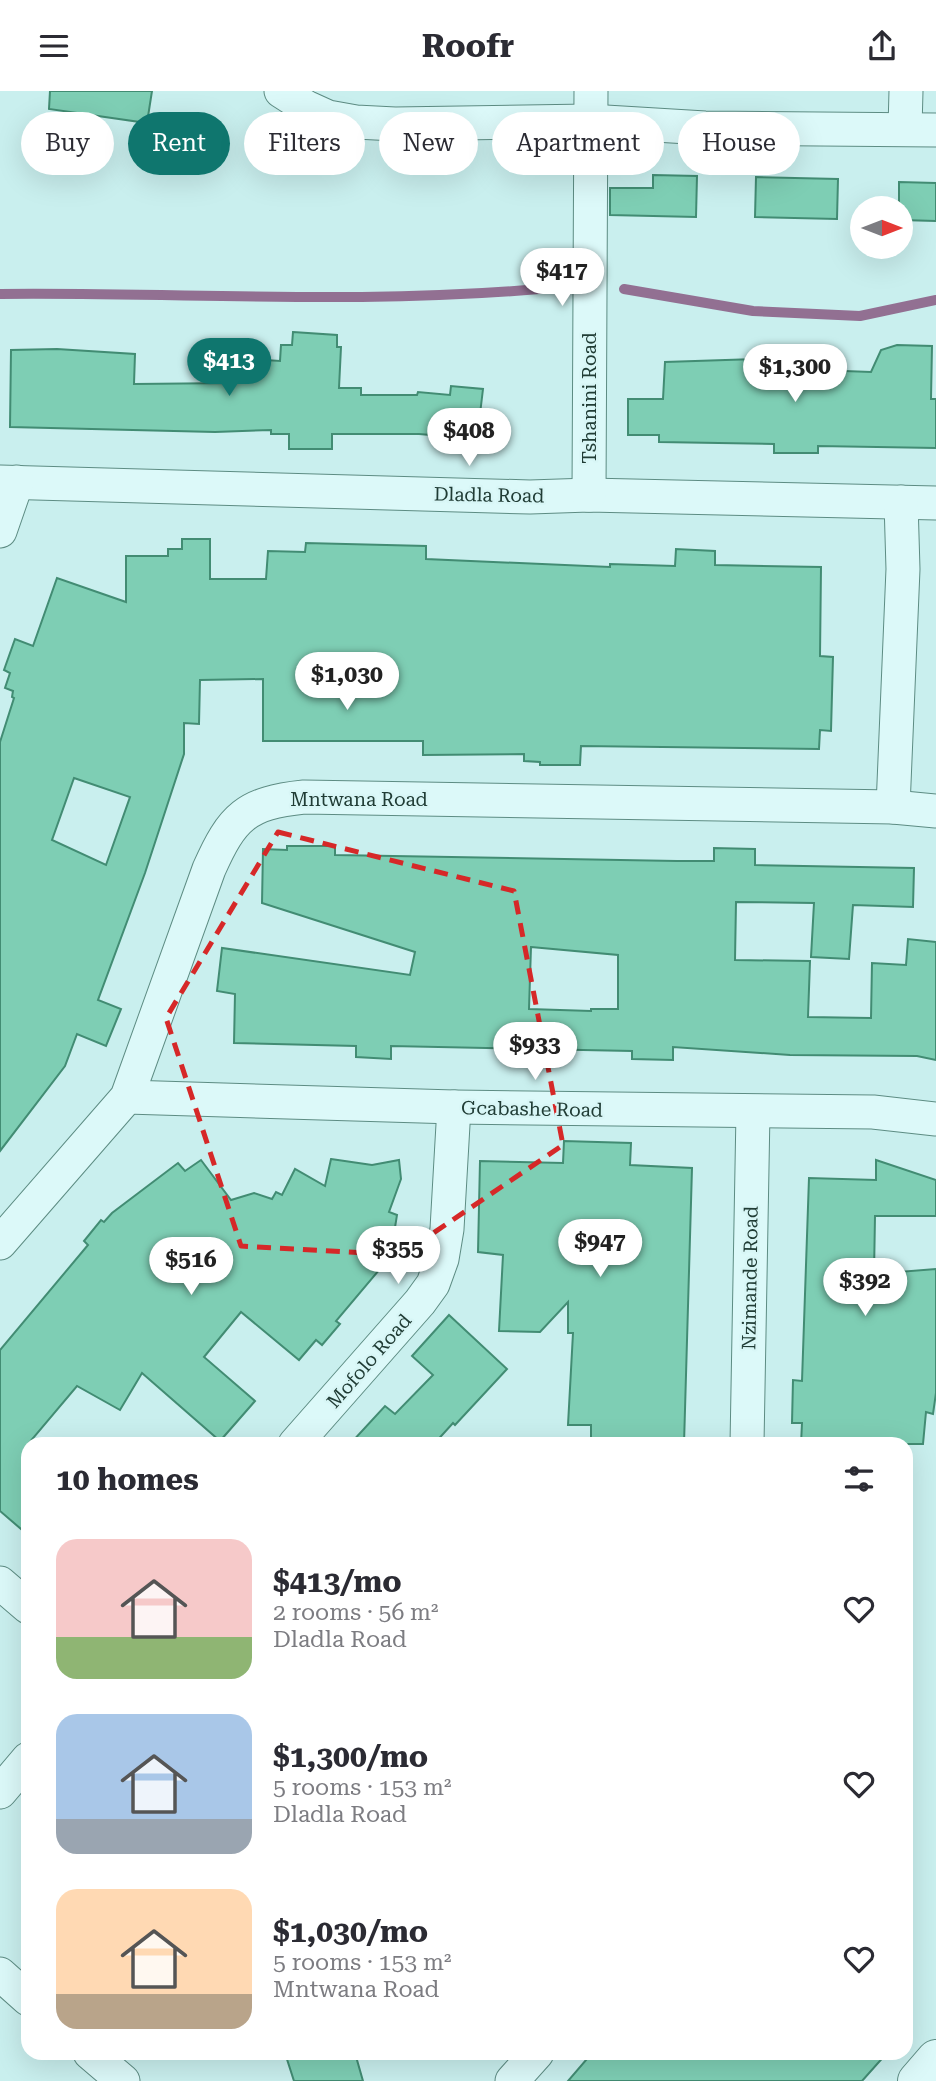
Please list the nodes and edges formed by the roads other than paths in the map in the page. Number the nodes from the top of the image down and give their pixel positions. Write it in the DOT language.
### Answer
graph roads {
  1 [pos="281,91"];
  2 [pos="906,91"];
  3 [pos="590,106"];
  4 [pos="921,129"];
  5 [pos="8,482"];
  6 [pos="589,495"];
  7 [pos="901,502"];
  8 [pos="936,503"];
  9 [pos="0,531"];
  10 [pos="893,807"];
  11 [pos="936,810"];
  12 [pos="127,1097"];
  13 [pos="454,1108"];
  14 [pos="752,1112"];
  15 [pos="936,1119"];
  16 [pos="0,1243"];
  17 [pos="301,1437"];
  18 [pos="747,1437"];
  19 [pos="0,1583"];
  20 [pos="21,1601"];
  21 [pos="21,1767"];
  22 [pos="0,1792"];
  23 [pos="0,1974"];
  24 [pos="21,1993"];
  25 [pos="936,2059"];
  26 [pos="98,2060"];
  27 [pos="531,2060"];
  28 [pos="123,2081"];
  29 [pos="512,2081"];
  30 [pos="918,2081"];
  1 -- 3 [label="street"];
  2 -- 4 [label="street"];
  3 -- 4 [label="street"];
  3 -- 6 [label="street, Tshanini Road"];
  5 -- 6 [label="street, Dladla Road"];
  5 -- 9 [label="street"];
  6 -- 7 [label="street, Dladla Road"];
  7 -- 8 [label="street, Dladla Road"];
  7 -- 10 [label="street"];
  10 -- 11 [label="street, Mntwana Road"];
  10 -- 12 [label="street, Mntwana Road"];
  12 -- 13 [label="street, Gcabashe Road"];
  12 -- 16 [label="street, Mntwana Road"];
  13 -- 14 [label="street, Gcabashe Road"];
  13 -- 17 [label="street, Mofolo Road"];
  14 -- 15 [label="street, Gcabashe Road"];
  14 -- 18 [label="street, Nzimande Road"];
  19 -- 20 [label="street"];
  21 -- 22 [label="street"];
  23 -- 24 [label="street"];
  25 -- 30 [label="street"];
  26 -- 28 [label="street"];
  27 -- 29 [label="street"];
}
